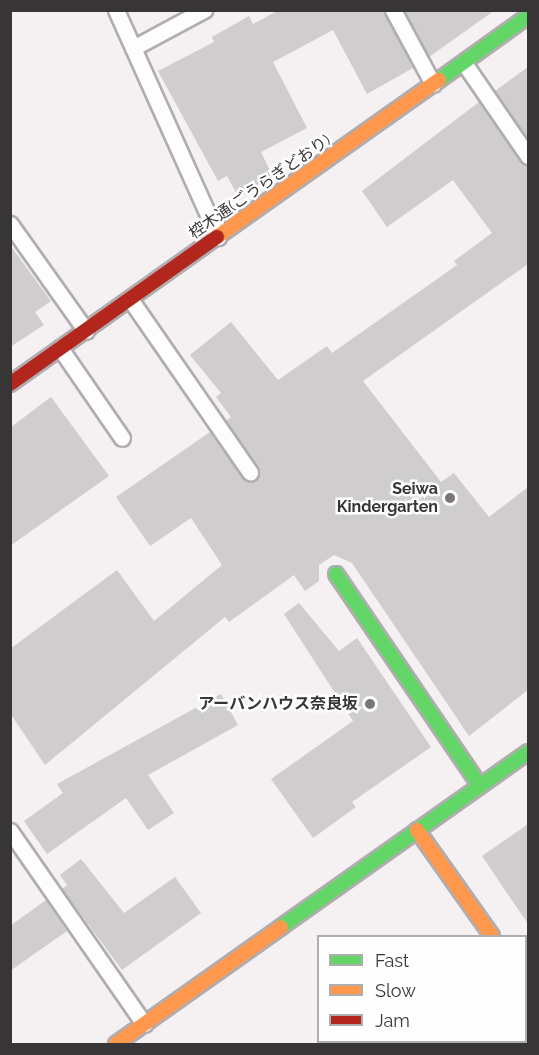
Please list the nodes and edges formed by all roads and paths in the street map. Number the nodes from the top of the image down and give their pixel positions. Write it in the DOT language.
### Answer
graph roads {
  1 [pos="116,10"];
  2 [pos="204,10"];
  3 [pos="393,10"];
  4 [pos="528,16"];
  5 [pos="133,48"];
  6 [pos="464,63"];
  7 [pos="433,84"];
  8 [pos="528,156"];
  9 [pos="10,224"];
  10 [pos="218,237"];
  11 [pos="130,299"];
  12 [pos="86,331"];
  13 [pos="60,348"];
  14 [pos="10,384"];
  15 [pos="122,438"];
  16 [pos="250,472"];
  17 [pos="336,574"];
  18 [pos="528,752"];
  19 [pos="480,786"];
  20 [pos="417,830"];
  21 [pos="10,831"];
  22 [pos="491,935"];
  23 [pos="144,1024"];
  24 [pos="116,1044"];
  1 -- 5 [label="lane"];
  2 -- 5 [label="lane"];
  3 -- 7 [label="lane"];
  4 -- 6 [label="street, 椌木通(ごうらぎどおり)"];
  5 -- 10 [label="lane"];
  6 -- 7 [label="street, 椌木通(ごうらぎどおり)"];
  6 -- 8 [label="lane"];
  7 -- 10 [label="street, 椌木通(ごうらぎどおり)"];
  9 -- 12 [label="lane"];
  10 -- 11 [label="street, 椌木通(ごうらぎどおり)"];
  11 -- 12 [label="street, 椌木通(ごうらぎどおり)"];
  11 -- 16 [label="lane"];
  12 -- 13 [label="street, 椌木通(ごうらぎどおり)"];
  13 -- 14 [label="street, 椌木通(ごうらぎどおり)"];
  13 -- 15 [label="lane"];
  17 -- 19 [label="street"];
  18 -- 19 [label="street"];
  19 -- 20 [label="street"];
  20 -- 22 [label="street"];
  20 -- 23 [label="street"];
  21 -- 23 [label="lane"];
  23 -- 24 [label="street"];
}
